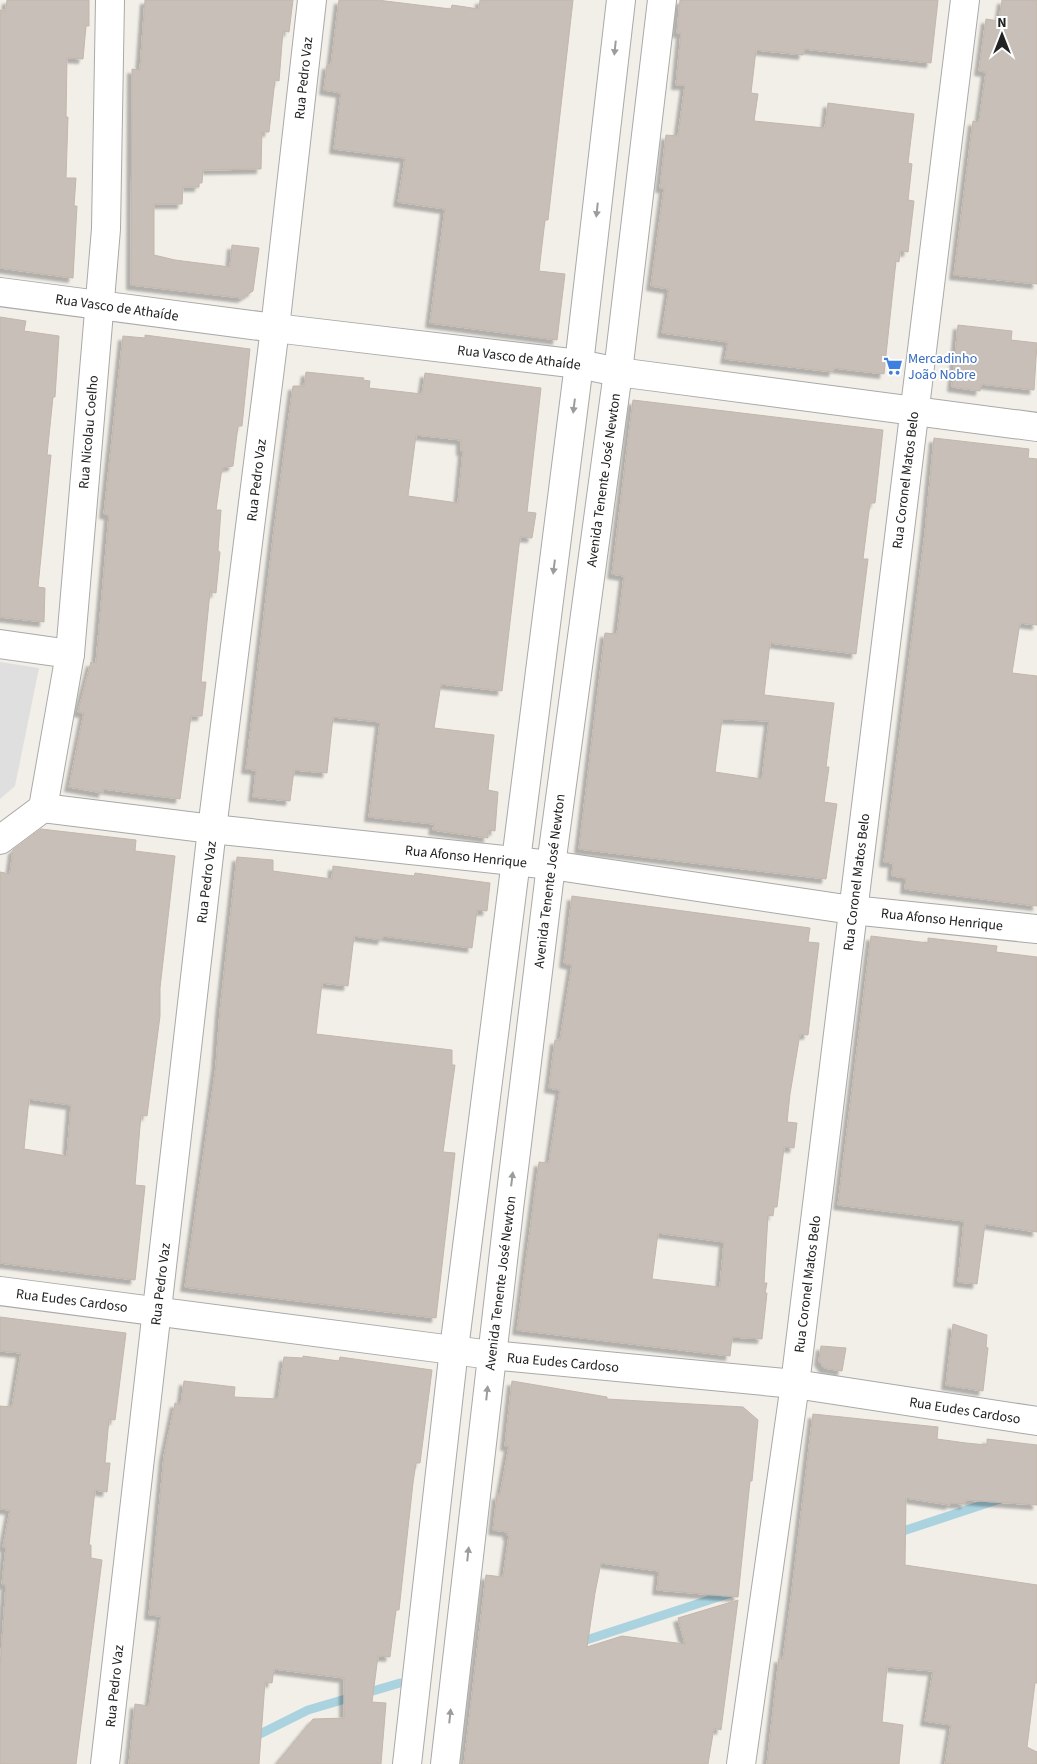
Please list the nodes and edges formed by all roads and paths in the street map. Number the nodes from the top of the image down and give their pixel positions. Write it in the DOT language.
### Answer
graph roads {
  1 [pos="110,0"];
  2 [pos="312,0"];
  3 [pos="621,0"];
  4 [pos="662,0"];
  5 [pos="965,0"];
  6 [pos="0,292"];
  7 [pos="98,304"];
  8 [pos="275,328"];
  9 [pos="579,364"];
  10 [pos="618,372"];
  11 [pos="914,411"];
  12 [pos="1037,427"];
  13 [pos="0,644"];
  14 [pos="70,654"];
  15 [pos="42,808"];
  16 [pos="212,829"];
  17 [pos="0,840"];
  18 [pos="517,861"];
  19 [pos="551,865"];
  20 [pos="852,910"];
  21 [pos="1037,929"];
  22 [pos="0,1291"];
  23 [pos="157,1311"];
  24 [pos="454,1349"];
  25 [pos="491,1355"];
  26 [pos="795,1384"];
  27 [pos="1037,1421"];
  28 [pos="105,1764"];
  29 [pos="407,1764"];
  30 [pos="445,1764"];
  31 [pos="741,1764"];
  1 -- 7 [label="street, Rua Nicolau Coelho"];
  2 -- 8 [label="street, Rua Pedro Vaz"];
  3 -- 9 [label="street, one-way"];
  4 -- 10 [label="street, Avenida Tenente José Newton"];
  5 -- 11 [label="street, Rua Coronel Matos Belo"];
  6 -- 7 [label="street, Rua Vasco de Athaíde"];
  7 -- 8 [label="street, Rua Vasco de Athaíde"];
  7 -- 14 [label="street, Rua Nicolau Coelho"];
  8 -- 9 [label="street, Rua Vasco de Athaíde"];
  8 -- 16 [label="street, Rua Pedro Vaz"];
  9 -- 10 [label="street, Rua Vasco de Athaíde"];
  9 -- 18 [label="street, one-way"];
  10 -- 11 [label="street, Rua Vasco de Athaíde"];
  10 -- 19 [label="street, Avenida Tenente José Newton"];
  11 -- 12 [label="street, Rua Vasco de Athaíde"];
  11 -- 20 [label="street, Rua Coronel Matos Belo"];
  13 -- 14 [label="street"];
  14 -- 15 [label="street, Rua Nicolau Coelho"];
  15 -- 16 [label="street, Rua Afonso Henrique"];
  15 -- 17 [label="street"];
  16 -- 18 [label="street, Rua Afonso Henrique"];
  16 -- 23 [label="street, Rua Pedro Vaz"];
  18 -- 19 [label="street, Rua Afonso Henrique"];
  18 -- 24 [label="street"];
  19 -- 20 [label="street, Rua Afonso Henrique"];
  25 -- 19 [label="street, Avenida Tenente José Newton, one-way"];
  20 -- 21 [label="street, Rua Afonso Henrique"];
  20 -- 26 [label="street, Rua Coronel Matos Belo"];
  22 -- 23 [label="street, Rua Eudes Cardoso"];
  23 -- 24 [label="street, Rua Eudes Cardoso"];
  23 -- 28 [label="street, Rua Pedro Vaz"];
  24 -- 25 [label="street, Rua Eudes Cardoso"];
  24 -- 29 [label="street"];
  25 -- 26 [label="street, Rua Eudes Cardoso"];
  30 -- 25 [label="street, Avenida Tenente José Newton, one-way"];
  26 -- 27 [label="street, Rua Eudes Cardoso"];
  26 -- 31 [label="street, Rua Coronel Matos Belo"];
}
